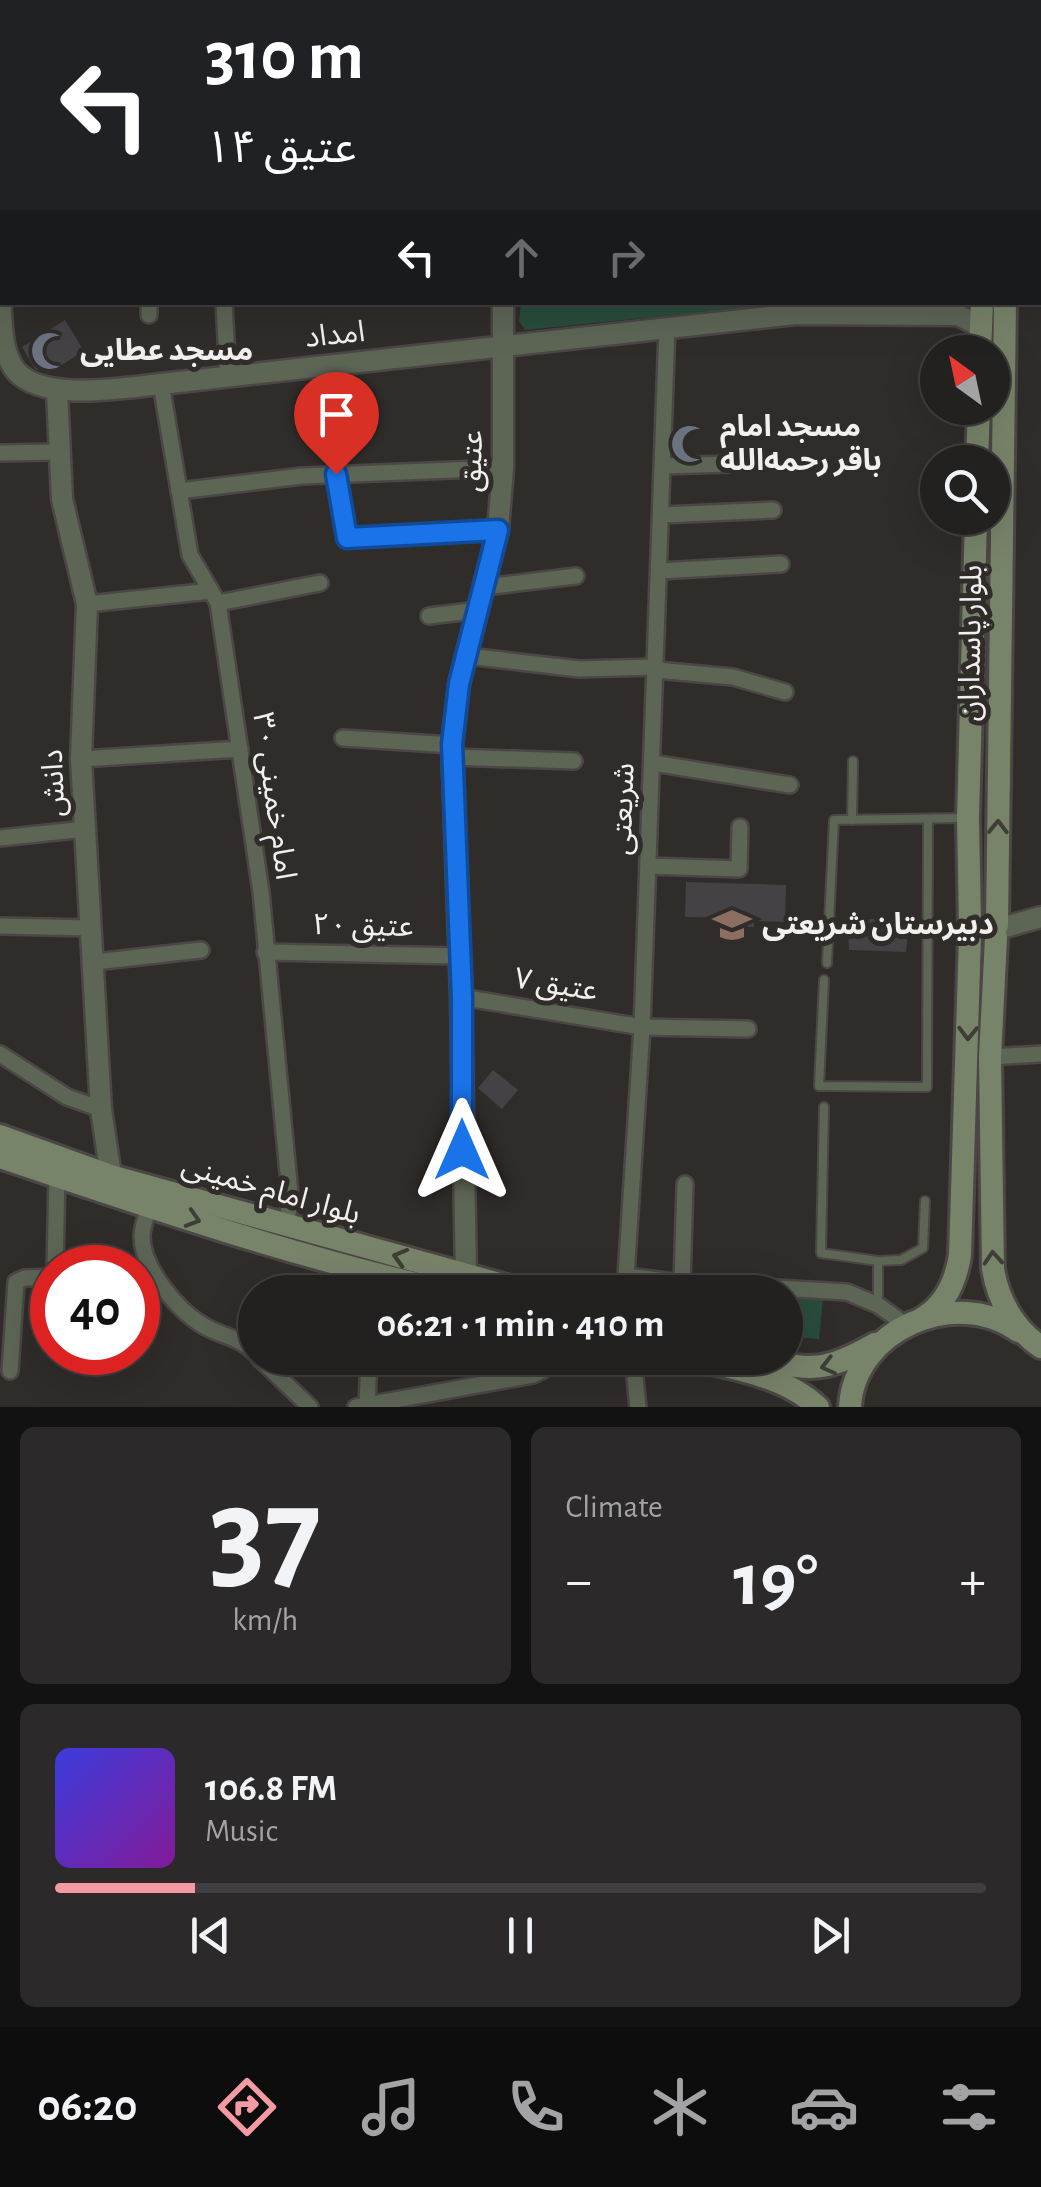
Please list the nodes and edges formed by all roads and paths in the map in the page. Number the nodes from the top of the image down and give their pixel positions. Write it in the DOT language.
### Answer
graph roads {
  1 [pos="1,305"];
  2 [pos="224,305"];
  3 [pos="504,305"];
  4 [pos="982,305"];
  5 [pos="1005,305"];
  6 [pos="778,309"];
  7 [pos="981,326"];
  8 [pos="666,328"];
  9 [pos="981,335"];
  10 [pos="504,346"];
  11 [pos="8,376"];
  12 [pos="228,377"];
  13 [pos="161,384"];
  14 [pos="57,390"];
  15 [pos="58,452"];
  16 [pos="0,453"];
  17 [pos="765,462"];
  18 [pos="663,466"];
  19 [pos="503,468"];
  20 [pos="336,474"];
  21 [pos="180,490"];
  22 [pos="773,510"];
  23 [pos="662,515"];
  24 [pos="498,530"];
  25 [pos="976,535"];
  26 [pos="781,564"];
  27 [pos="660,571"];
  28 [pos="576,576"];
  29 [pos="320,583"];
  30 [pos="485,586"];
  31 [pos="215,597"];
  32 [pos="87,604"];
  33 [pos="479,610"];
  34 [pos="430,616"];
  35 [pos="468,656"];
  36 [pos="656,669"];
  37 [pos="785,692"];
  38 [pos="344,738"];
  39 [pos="240,748"];
  40 [pos="453,751"];
  41 [pos="81,759"];
  42 [pos="574,761"];
  43 [pos="853,761"];
  44 [pos="652,764"];
  45 [pos="790,785"];
  46 [pos="968,818"];
  47 [pos="852,820"];
  48 [pos="928,820"];
  49 [pos="740,828"];
  50 [pos="86,830"];
  51 [pos="0,838"];
  52 [pos="648,866"];
  53 [pos="1041,918"];
  54 [pos="0,926"];
  55 [pos="92,928"];
  56 [pos="970,931"];
  57 [pos="997,931"];
  58 [pos="201,950"];
  59 [pos="265,952"];
  60 [pos="460,956"];
  61 [pos="94,962"];
  62 [pos="827,962"];
  63 [pos="824,980"];
  64 [pos="462,997"];
  65 [pos="642,1027"];
  66 [pos="748,1029"];
  67 [pos="0,1054"];
  68 [pos="1041,1054"];
  69 [pos="990,1057"];
  70 [pos="824,1107"];
  71 [pos="101,1109"];
  72 [pos="0,1136"];
  73 [pos="0,1157"];
  74 [pos="57,1176"];
  75 [pos="111,1176"];
  76 [pos="684,1184"];
  77 [pos="924,1202"];
  78 [pos="149,1206"];
  79 [pos="287,1226"];
  80 [pos="56,1245"];
  81 [pos="878,1261"];
  82 [pos="353,1275"];
  83 [pos="427,1275"];
  84 [pos="461,1275"];
  85 [pos="627,1275"];
  86 [pos="682,1275"];
  87 [pos="30,1278"];
  88 [pos="803,1290"];
  89 [pos="878,1304"];
  90 [pos="907,1326"];
  91 [pos="238,1339"];
  92 [pos="1039,1347"];
  93 [pos="803,1368"];
  94 [pos="10,1371"];
  95 [pos="277,1375"];
  96 [pos="369,1375"];
  97 [pos="533,1375"];
  98 [pos="635,1375"];
  99 [pos="733,1375"];
  100 [pos="787,1397"];
  101 [pos="366,1406"];
  102 [pos="310,1407"];
  103 [pos="356,1407"];
  104 [pos="638,1407"];
  105 [pos="818,1407"];
  106 [pos="850,1407"];
  1 -- 11 [label="street, امداد"];
  2 -- 12 [label="street"];
  3 -- 10 [label="street, عتیق"];
  4 -- 7 [label="main road"];
  57 -- 5 [label="main road, بلوار پاسداران, one-way"];
  6 -- 7 [label="street, امداد"];
  6 -- 8 [label="street, امداد"];
  7 -- 9 [label="main road"];
  8 -- 10 [label="street, امداد"];
  8 -- 18 [label="street, شریعتی"];
  10 -- 12 [label="street, امداد"];
  10 -- 19 [label="street, عتیق"];
  11 -- 14 [label="street, امداد"];
  12 -- 13 [label="street, امداد"];
  13 -- 14 [label="street, امداد"];
  13 -- 21 [label="street, امام خمینی ۳۰"];
  14 -- 15 [label="street, دانش"];
  15 -- 16 [label="street"];
  15 -- 32 [label="street, دانش"];
  17 -- 18 [label="street"];
  18 -- 23 [label="street, شریعتی"];
  19 -- 20 [label="street"];
  19 -- 24 [label="street, عتیق"];
  20 -- 21 [label="street"];
  20 -- 24 [label="street"];
  21 -- 31 [label="street, امام خمینی ۳۰"];
  22 -- 23 [label="street"];
  23 -- 27 [label="street, شریعتی"];
  24 -- 30 [label="street, عتیق"];
  25 -- 46 [label="main road, بلوار پاسداران"];
  26 -- 27 [label="street"];
  27 -- 36 [label="street, شریعتی"];
  28 -- 30 [label="street"];
  29 -- 31 [label="street"];
  30 -- 33 [label="street, عتیق"];
  31 -- 32 [label="street"];
  31 -- 39 [label="street, امام خمینی ۳۰"];
  32 -- 41 [label="street, دانش"];
  33 -- 34 [label="street"];
  33 -- 35 [label="street, عتیق"];
  35 -- 36 [label="street"];
  35 -- 40 [label="street, عتیق"];
  36 -- 37 [label="street"];
  36 -- 44 [label="street, شریعتی"];
  38 -- 40 [label="street"];
  39 -- 41 [label="street"];
  39 -- 59 [label="street, امام خمینی ۳۰"];
  40 -- 42 [label="street"];
  40 -- 60 [label="street, عتیق"];
  41 -- 50 [label="street, دانش"];
  43 -- 47 [label="lane"];
  44 -- 45 [label="street"];
  44 -- 52 [label="street, شریعتی"];
  46 -- 48 [label="lane"];
  46 -- 56 [label="main road, بلوار پاسداران"];
  47 -- 48 [label="lane"];
  47 -- 62 [label="lane"];
  48 -- 63 [label="lane"];
  49 -- 52 [label="street"];
  50 -- 51 [label="street"];
  50 -- 55 [label="street, دانش"];
  52 -- 65 [label="street, شریعتی"];
  53 -- 57 [label="street"];
  54 -- 55 [label="street"];
  55 -- 61 [label="street, دانش"];
  56 -- 57 [label="main road"];
  56 -- 90 [label="main road, بلوار پاسداران, one-way"];
  57 -- 69 [label="main road, بلوار پاسداران"];
  58 -- 61 [label="street"];
  59 -- 60 [label="street, عتیق ۲۰"];
  59 -- 79 [label="street, امام خمینی ۳۰"];
  60 -- 64 [label="street, عتیق"];
  61 -- 71 [label="street, دانش"];
  64 -- 65 [label="street, عتیق ۷"];
  64 -- 84 [label="street, عتیق"];
  65 -- 66 [label="street, عتیق ۷"];
  65 -- 85 [label="street, شریعتی"];
  67 -- 71 [label="street"];
  68 -- 69 [label="street"];
  92 -- 69 [label="main road, بلوار پاسداران, one-way"];
  70 -- 81 [label="lane"];
  71 -- 75 [label="street, دانش"];
  72 -- 75 [label="main road, بلوار امام خمینی"];
  73 -- 74 [label="main road, بلوار امام خمینی"];
  74 -- 78 [label="main road, بلوار امام خمینی"];
  74 -- 80 [label="street"];
  75 -- 79 [label="main road, بلوار امام خمینی"];
  76 -- 86 [label="street"];
  77 -- 81 [label="lane"];
  78 -- 82 [label="main road, بلوار امام خمینی, one-way"];
  78 -- 91 [label="street"];
  83 -- 79 [label="main road, بلوار امام خمینی, one-way"];
  81 -- 89 [label="lane"];
  87 -- 94 [label="street"];
  88 -- 89 [label="street"];
  89 -- 90 [label="street"];
  90 -- 92 [label="main road"];
  90 -- 93 [label="main road, one-way"];
  90 -- 106 [label="main road, بلوار پاسداران"];
  95 -- 102 [label="street"];
  96 -- 101 [label="street"];
  97 -- 101 [label="street"];
  98 -- 104 [label="street"];
  99 -- 100 [label="main road"];
  100 -- 105 [label="main road"];
  101 -- 103 [label="street"];
}
